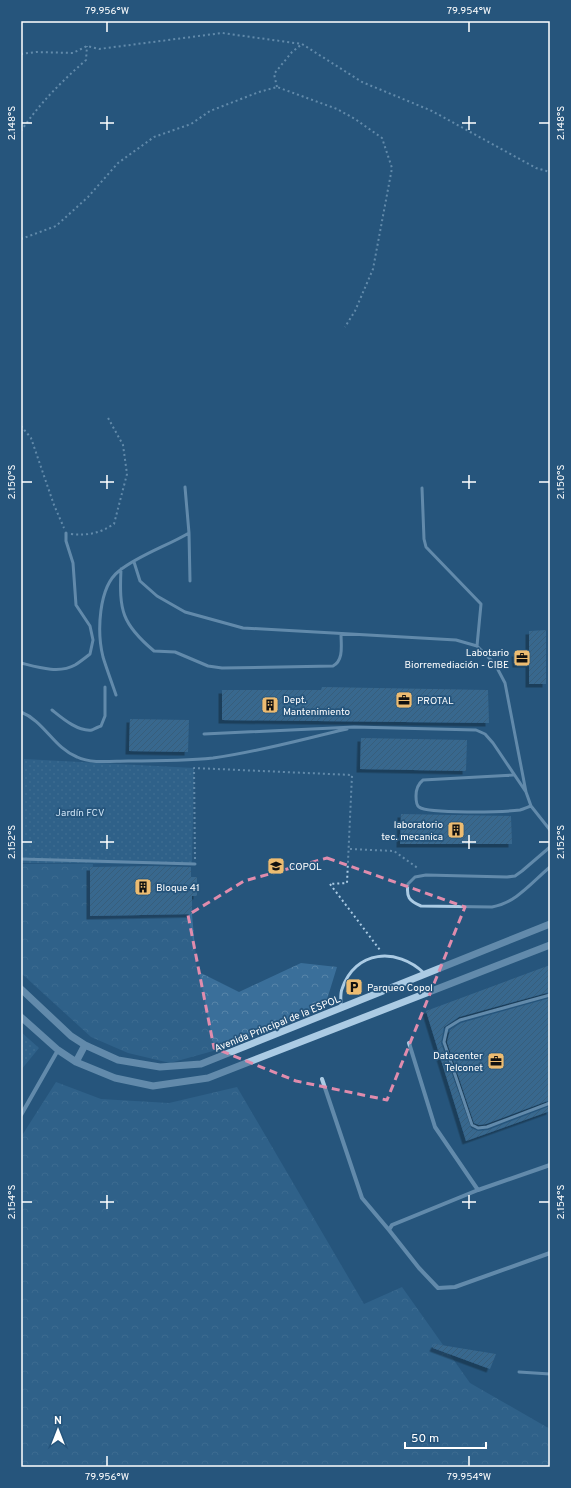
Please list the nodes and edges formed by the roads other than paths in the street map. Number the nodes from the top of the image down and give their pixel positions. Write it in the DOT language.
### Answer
graph roads {
  1 [pos="185,487"];
  2 [pos="422,488"];
  3 [pos="66,533"];
  4 [pos="189,533"];
  5 [pos="134,562"];
  6 [pos="120,569"];
  7 [pos="190,581"];
  8 [pos="340,634"];
  9 [pos="477,646"];
  10 [pos="21,663"];
  11 [pos="105,688"];
  12 [pos="116,695"];
  13 [pos="52,710"];
  14 [pos="21,712"];
  15 [pos="354,727"];
  16 [pos="204,734"];
  17 [pos="514,774"];
  18 [pos="526,792"];
  19 [pos="531,806"];
  20 [pos="550,830"];
  21 [pos="550,847"];
  22 [pos="21,859"];
  23 [pos="195,864"];
  24 [pos="550,866"];
  25 [pos="550,924"];
  26 [pos="550,945"];
  27 [pos="425,974"];
  28 [pos="21,989"];
  29 [pos="550,995"];
  30 [pos="340,1008"];
  31 [pos="21,1017"];
  32 [pos="409,1043"];
  33 [pos="85,1045"];
  34 [pos="58,1050"];
  35 [pos="76,1062"];
  36 [pos="322,1079"];
  37 [pos="550,1103"];
  38 [pos="21,1115"];
  39 [pos="550,1165"];
  40 [pos="478,1190"];
  41 [pos="389,1230"];
  42 [pos="550,1253"];
  43 [pos="519,1372"];
  44 [pos="550,1374"];
  1 -- 4 [label="lane"];
  2 -- 9 [label="lane"];
  3 -- 10 [label="lane"];
  4 -- 5 [label="lane"];
  4 -- 7 [label="lane"];
  5 -- 6 [label="lane"];
  5 -- 8 [label="lane"];
  6 -- 8 [label="lane"];
  6 -- 12 [label="lane"];
  8 -- 9 [label="lane"];
  9 -- 18 [label="lane"];
  11 -- 13 [label="lane"];
  14 -- 15 [label="lane"];
  15 -- 16 [label="lane"];
  15 -- 17 [label="lane"];
  17 -- 18 [label="lane"];
  17 -- 19 [label="lane"];
  18 -- 19 [label="lane"];
  19 -- 20 [label="lane"];
  21 -- 24 [label="lane"];
  22 -- 23 [label="lane"];
  25 -- 27 [label="street, Avenida Principal de la ESPOL"];
  26 -- 35 [label="street"];
  27 -- 30 [label="street, Avenida Principal de la ESPOL"];
  27 -- 30 [label="lane"];
  28 -- 33 [label="street, Avenida Principal de la ESPOL"];
  29 -- 37 [label="lane"];
  30 -- 33 [label="street, Avenida Principal de la ESPOL"];
  31 -- 34 [label="street"];
  32 -- 40 [label="street"];
  33 -- 35 [label="street"];
  34 -- 35 [label="street"];
  34 -- 38 [label="street"];
  36 -- 41 [label="street"];
  39 -- 40 [label="street"];
  40 -- 41 [label="street"];
  41 -- 42 [label="street"];
  43 -- 44 [label="lane"];
}
